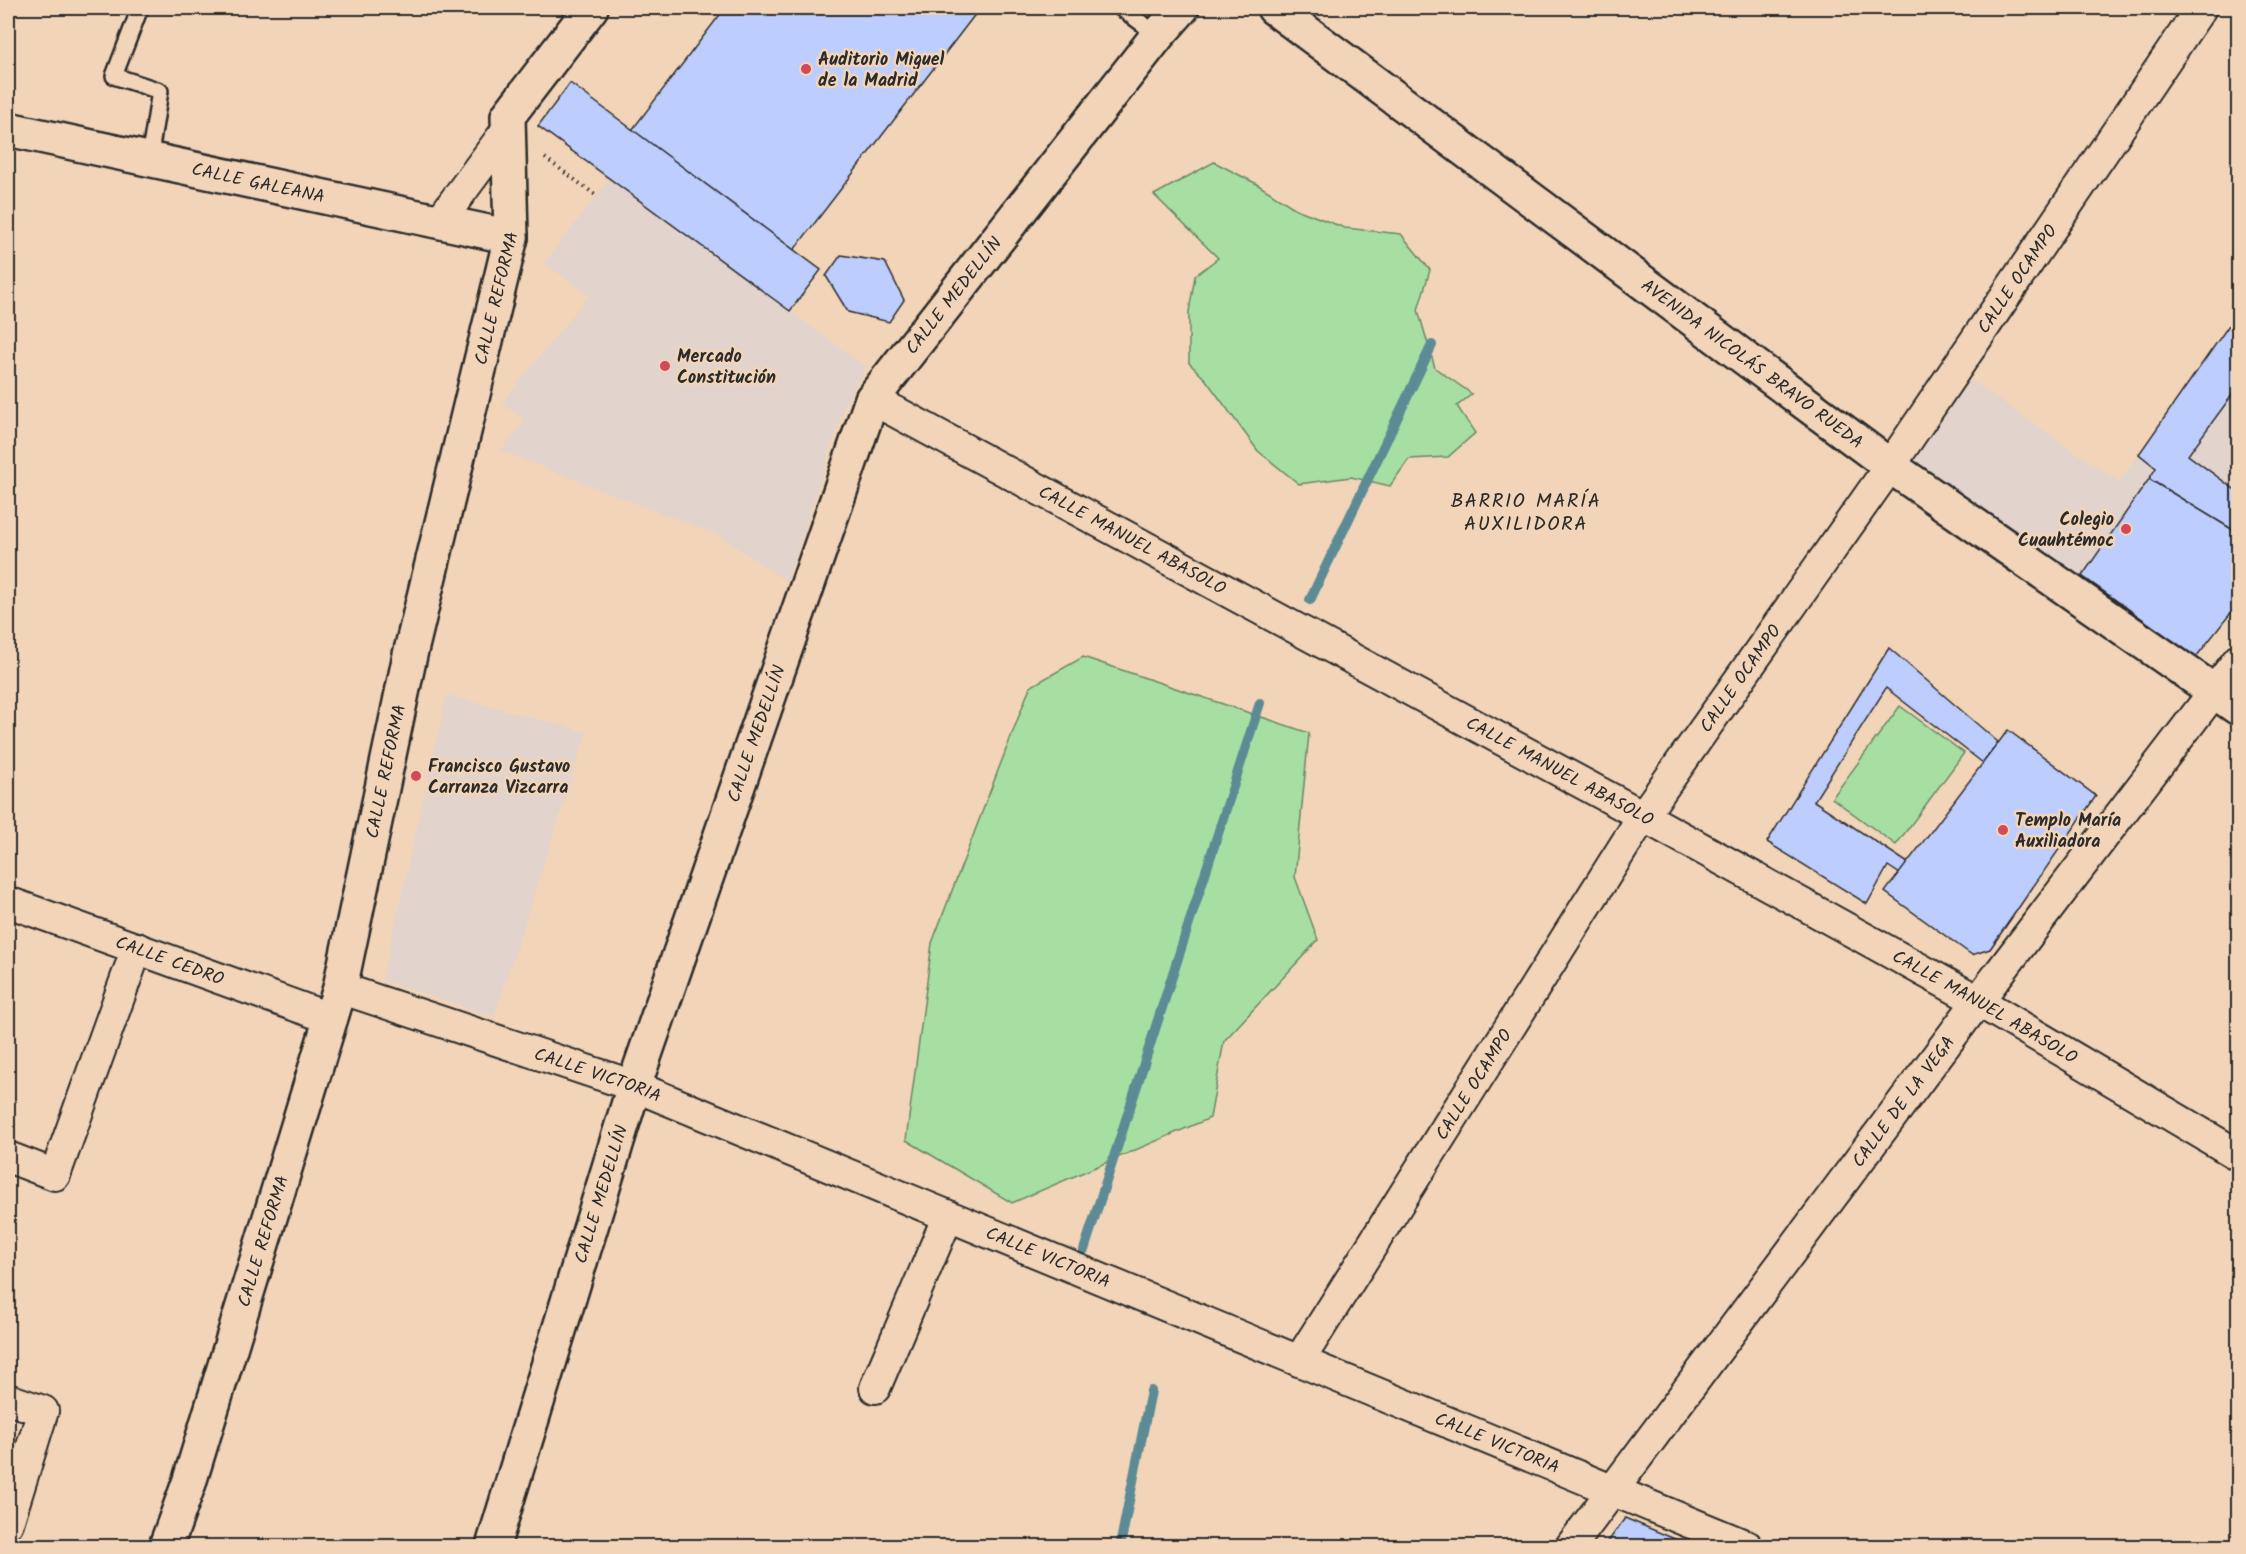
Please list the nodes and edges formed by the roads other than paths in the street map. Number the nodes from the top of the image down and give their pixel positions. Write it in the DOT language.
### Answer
graph roads {
  1 [pos="140,8"];
  2 [pos="591,8"];
  3 [pos="1121,8"];
  4 [pos="1182,8"];
  5 [pos="1274,8"];
  6 [pos="2201,8"];
  7 [pos="1158,35"];
  8 [pos="8,129"];
  9 [pos="507,129"];
  10 [pos="149,160"];
  11 [pos="439,222"];
  12 [pos="511,237"];
  13 [pos="872,399"];
  14 [pos="1890,466"];
  15 [pos="2238,660"];
  16 [pos="2227,699"];
  17 [pos="1643,816"];
  18 [pos="8,902"];
  19 [pos="137,948"];
  20 [pos="1978,1001"];
  21 [pos="336,1004"];
  22 [pos="634,1086"];
  23 [pos="2238,1155"];
  24 [pos="8,1157"];
  25 [pos="948,1216"];
  26 [pos="1299,1361"];
  27 [pos="874,1388"];
  28 [pos="8,1399"];
  29 [pos="1612,1491"];
  30 [pos="8,1523"];
  31 [pos="166,1546"];
  32 [pos="493,1546"];
  33 [pos="1571,1546"];
  34 [pos="1747,1546"];
  1 -- 10 [label="lane"];
  2 -- 9 [label="street, CALLE REFORMA"];
  3 -- 7 [label="lane"];
  4 -- 7 [label="street, CALLE MEDELLÍN"];
  5 -- 14 [label="street, AVENIDA NICOLÁS BRAVO RUEDA"];
  6 -- 14 [label="street, CALLE OCAMPO"];
  7 -- 13 [label="street, CALLE MEDELLÍN"];
  8 -- 10 [label="street, CALLE GALEANA"];
  9 -- 11 [label="street"];
  9 -- 12 [label="street, CALLE REFORMA"];
  10 -- 11 [label="street, CALLE GALEANA"];
  11 -- 12 [label="street, CALLE GALEANA"];
  12 -- 21 [label="street, CALLE REFORMA"];
  13 -- 17 [label="street, CALLE MANUEL ABASOLO"];
  13 -- 22 [label="street, CALLE MEDELLÍN"];
  14 -- 16 [label="street, AVENIDA NICOLÁS BRAVO RUEDA"];
  14 -- 17 [label="street, CALLE OCAMPO"];
  15 -- 16 [label="street, CALLE DE LA VEGA"];
  16 -- 20 [label="street, CALLE DE LA VEGA"];
  17 -- 20 [label="street, CALLE MANUEL ABASOLO"];
  17 -- 26 [label="street, CALLE OCAMPO"];
  18 -- 19 [label="street, CALLE CEDRO"];
  19 -- 21 [label="street, CALLE CEDRO"];
  19 -- 24 [label="street"];
  20 -- 23 [label="street, CALLE MANUEL ABASOLO"];
  20 -- 29 [label="street, CALLE DE LA VEGA"];
  21 -- 22 [label="street, CALLE VICTORIA"];
  21 -- 31 [label="street, CALLE REFORMA"];
  22 -- 25 [label="street, CALLE VICTORIA"];
  22 -- 32 [label="street, CALLE MEDELLÍN"];
  25 -- 26 [label="street, CALLE VICTORIA"];
  25 -- 27 [label="street"];
  26 -- 29 [label="street, CALLE VICTORIA"];
  28 -- 30 [label="street"];
  29 -- 33 [label="street, CALLE DE LA VEGA"];
  29 -- 34 [label="street, CALLE VICTORIA"];
}
